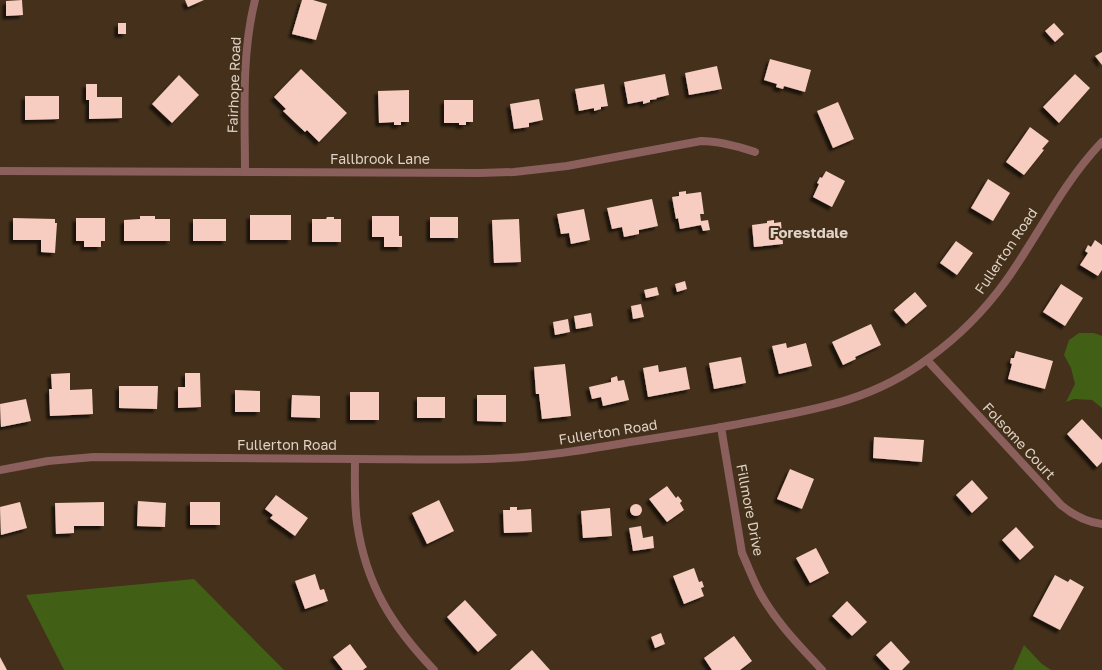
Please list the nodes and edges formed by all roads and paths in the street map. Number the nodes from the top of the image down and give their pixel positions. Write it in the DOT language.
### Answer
graph roads {
  1 [pos="256,0"];
  2 [pos="1102,142"];
  3 [pos="755,152"];
  4 [pos="0,170"];
  5 [pos="245,172"];
  6 [pos="927,360"];
  7 [pos="721,427"];
  8 [pos="355,459"];
  9 [pos="0,470"];
  10 [pos="1102,524"];
  11 [pos="434,670"];
  12 [pos="822,670"];
  1 -- 5 [label="street, Fairhope Road"];
  2 -- 6 [label="street, Fullerton Road"];
  3 -- 5 [label="street, Fallbrook Lane"];
  4 -- 5 [label="street, Fallbrook Lane"];
  6 -- 7 [label="street, Fullerton Road"];
  6 -- 10 [label="street, Folsome Court"];
  7 -- 8 [label="street, Fullerton Road"];
  7 -- 12 [label="street, Fillmore Drive"];
  8 -- 9 [label="street, Fullerton Road"];
  8 -- 11 [label="street"];
}
